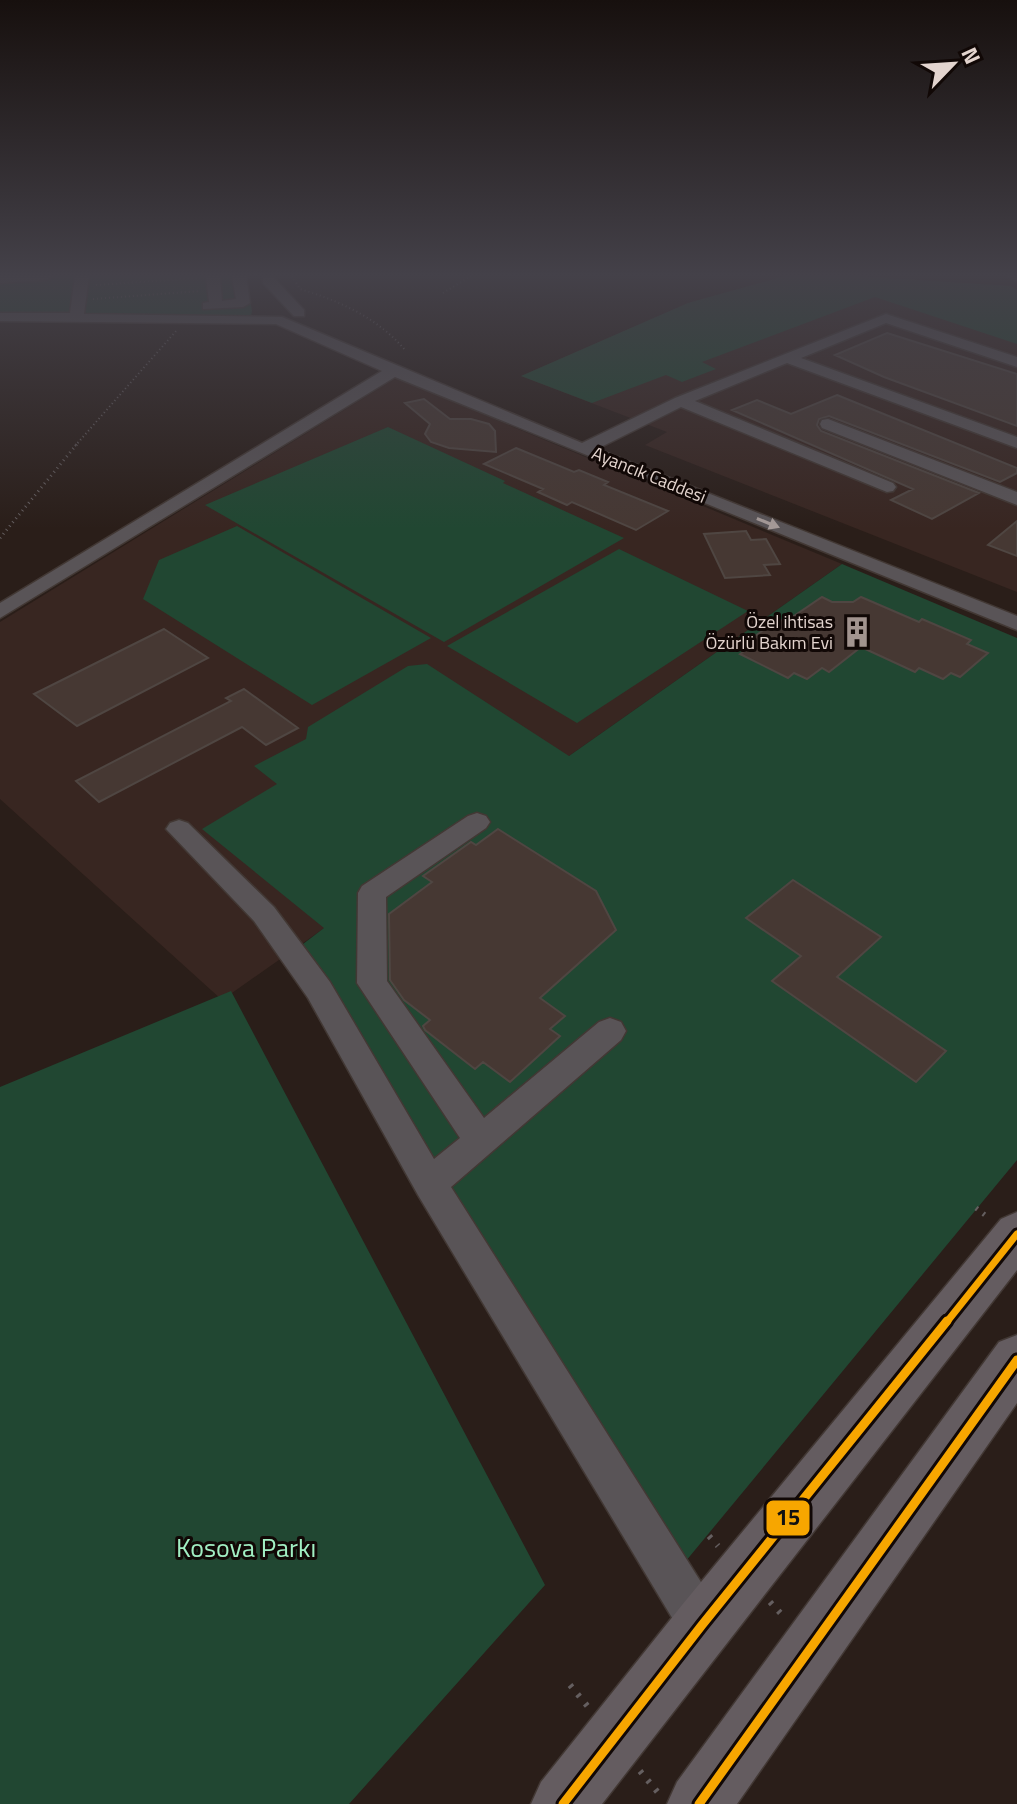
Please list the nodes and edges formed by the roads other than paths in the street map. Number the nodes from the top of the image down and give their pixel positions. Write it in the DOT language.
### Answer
graph roads {
  1 [pos="370,360"];
  2 [pos="399,360"];
  3 [pos="782,360"];
  4 [pos="793,360"];
  5 [pos="393,371"];
  6 [pos="434,401"];
  7 [pos="681,401"];
  8 [pos="828,424"];
  9 [pos="622,428"];
  10 [pos="1017,443"];
  11 [pos="591,444"];
  12 [pos="636,455"];
  13 [pos="887,487"];
  14 [pos="1017,499"];
  15 [pos="716,502"];
  16 [pos="782,510"];
  17 [pos="698,513"];
  18 [pos="822,563"];
  19 [pos="0,612"];
  20 [pos="1017,624"];
  21 [pos="477,822"];
  22 [pos="179,829"];
  23 [pos="610,1031"];
  24 [pos="481,1141"];
  25 [pos="430,1184"];
  26 [pos="1017,1234"];
  27 [pos="1017,1360"];
  28 [pos="702,1625"];
  29 [pos="563,1804"];
  30 [pos="699,1804"];
  1 -- 5 [label="street, Ayancık Caddesi"];
  2 -- 11 [label="street, Ayancık Caddesi"];
  3 -- 7 [label="street"];
  4 -- 10 [label="street"];
  5 -- 11 [label="street, Ayancık Caddesi"];
  5 -- 19 [label="street"];
  6 -- 17 [label="street"];
  7 -- 9 [label="street"];
  7 -- 13 [label="street"];
  8 -- 14 [label="street"];
  9 -- 11 [label="street"];
  9 -- 12 [label="street"];
  11 -- 12 [label="street, Ayancık Caddesi"];
  11 -- 15 [label="street, Ayancık Caddesi"];
  12 -- 16 [label="street, Ayancık Caddesi"];
  15 -- 17 [label="street"];
  15 -- 20 [label="street, Ayancık Caddesi, one-way"];
  17 -- 18 [label="street"];
  21 -- 24 [label="street"];
  22 -- 25 [label="street"];
  23 -- 24 [label="street"];
  24 -- 25 [label="street"];
  25 -- 28 [label="street"];
  26 -- 28 [label="main road"];
  27 -- 30 [label="main road"];
  28 -- 29 [label="main road"];
}
